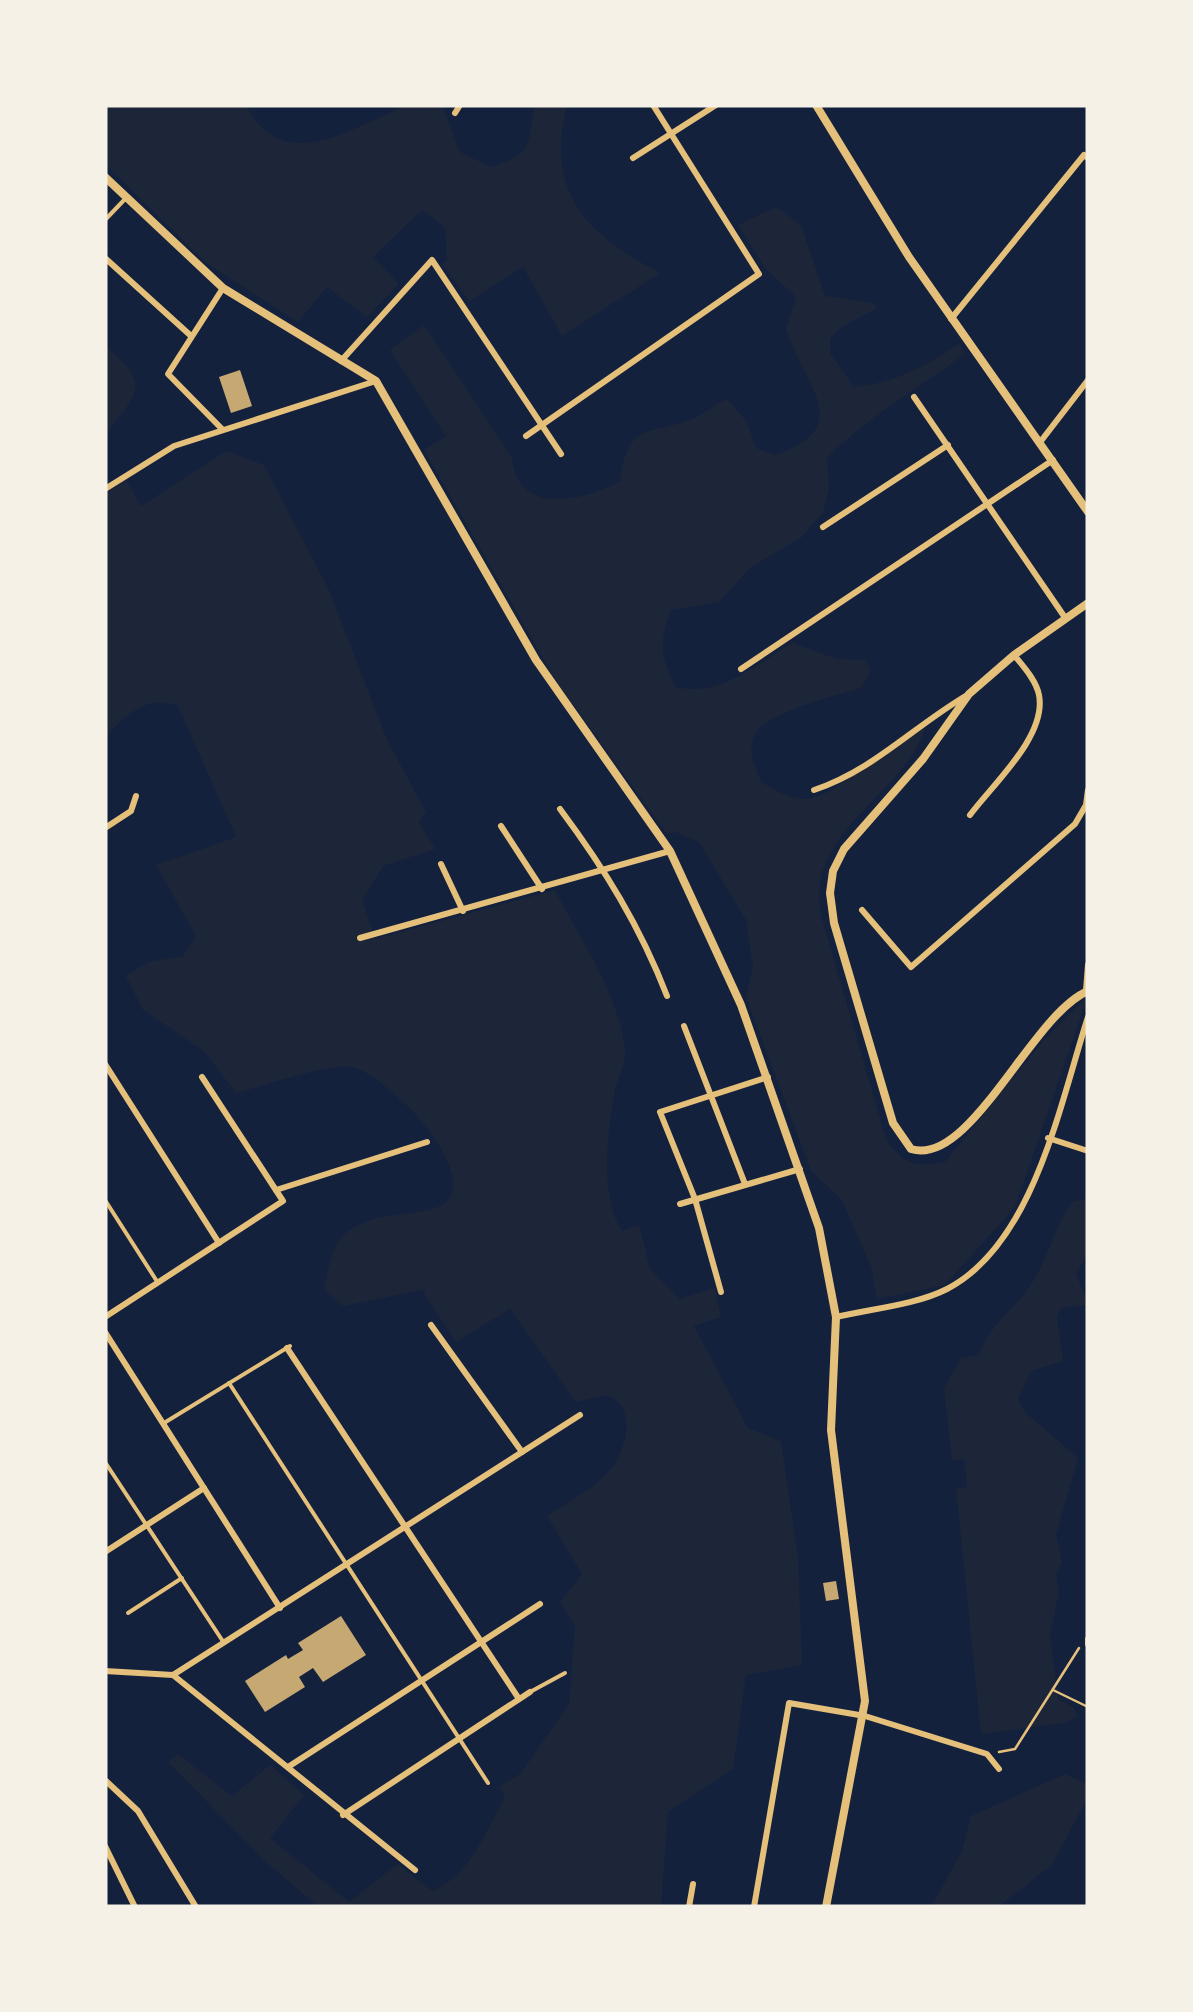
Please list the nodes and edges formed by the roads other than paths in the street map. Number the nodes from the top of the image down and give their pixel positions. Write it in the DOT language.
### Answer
graph roads {
  1 [pos="653,105"];
  2 [pos="716,105"];
  3 [pos="816,105"];
  4 [pos="670,134"];
  5 [pos="1086,156"];
  6 [pos="633,158"];
  7 [pos="105,177"];
  8 [pos="126,198"];
  9 [pos="105,220"];
  10 [pos="105,258"];
  11 [pos="223,288"];
  12 [pos="952,319"];
  13 [pos="190,335"];
  14 [pos="340,361"];
  15 [pos="1088,380"];
  16 [pos="376,382"];
  17 [pos="914,396"];
  18 [pos="542,425"];
  19 [pos="222,429"];
  20 [pos="526,436"];
  21 [pos="1041,441"];
  22 [pos="948,446"];
  23 [pos="561,454"];
  24 [pos="1053,460"];
  25 [pos="105,489"];
  26 [pos="986,505"];
  27 [pos="1088,512"];
  28 [pos="823,527"];
  29 [pos="1088,604"];
  30 [pos="1066,619"];
  31 [pos="1014,654"];
  32 [pos="741,669"];
  33 [pos="968,694"];
  34 [pos="814,790"];
  35 [pos="1088,790"];
  36 [pos="136,796"];
  37 [pos="560,810"];
  38 [pos="970,815"];
  39 [pos="501,826"];
  40 [pos="105,828"];
  41 [pos="670,850"];
  42 [pos="441,864"];
  43 [pos="606,871"];
  44 [pos="542,890"];
  45 [pos="862,910"];
  46 [pos="463,911"];
  47 [pos="360,938"];
  48 [pos="1088,966"];
  49 [pos="1087,990"];
  50 [pos="667,996"];
  51 [pos="1088,1017"];
  52 [pos="684,1026"];
  53 [pos="105,1064"];
  54 [pos="202,1077"];
  55 [pos="768,1077"];
  56 [pos="709,1096"];
  57 [pos="1048,1138"];
  58 [pos="427,1142"];
  59 [pos="1088,1151"];
  60 [pos="800,1169"];
  61 [pos="745,1184"];
  62 [pos="276,1190"];
  63 [pos="695,1199"];
  64 [pos="105,1200"];
  65 [pos="680,1204"];
  66 [pos="219,1243"];
  67 [pos="158,1283"];
  68 [pos="721,1292"];
  69 [pos="105,1316"];
  70 [pos="836,1317"];
  71 [pos="431,1325"];
  72 [pos="105,1332"];
  73 [pos="288,1347"];
  74 [pos="229,1383"];
  75 [pos="580,1415"];
  76 [pos="164,1423"];
  77 [pos="522,1452"];
  78 [pos="105,1462"];
  79 [pos="204,1488"];
  80 [pos="148,1526"];
  81 [pos="405,1529"];
  82 [pos="105,1552"];
  83 [pos="347,1566"];
  84 [pos="182,1578"];
  85 [pos="540,1604"];
  86 [pos="280,1608"];
  87 [pos="128,1612"];
  88 [pos="224,1643"];
  89 [pos="482,1645"];
  90 [pos="105,1671"];
  91 [pos="565,1673"];
  92 [pos="173,1675"];
  93 [pos="423,1680"];
  94 [pos="530,1692"];
  95 [pos="519,1698"];
  96 [pos="864,1716"];
  97 [pos="460,1737"];
  98 [pos="288,1767"];
  99 [pos="999,1768"];
  100 [pos="105,1780"];
  101 [pos="488,1783"];
  102 [pos="344,1815"];
  103 [pos="105,1846"];
  104 [pos="416,1870"];
  105 [pos="693,1884"];
  106 [pos="135,1907"];
  107 [pos="196,1907"];
  108 [pos="689,1907"];
  109 [pos="754,1907"];
  110 [pos="826,1907"];
  1 -- 4 [label="street"];
  2 -- 4 [label="street"];
  3 -- 12 [label="street"];
  4 -- 6 [label="street"];
  4 -- 18 [label="street"];
  5 -- 12 [label="street"];
  7 -- 8 [label="street"];
  8 -- 9 [label="lane"];
  8 -- 11 [label="street"];
  10 -- 13 [label="street"];
  11 -- 13 [label="street"];
  11 -- 14 [label="street"];
  12 -- 21 [label="street"];
  13 -- 19 [label="street"];
  14 -- 16 [label="street"];
  14 -- 18 [label="street"];
  15 -- 21 [label="street"];
  16 -- 19 [label="street"];
  16 -- 41 [label="street"];
  17 -- 22 [label="street"];
  18 -- 20 [label="street"];
  18 -- 23 [label="street"];
  19 -- 25 [label="street"];
  21 -- 24 [label="street"];
  22 -- 26 [label="street"];
  22 -- 28 [label="street"];
  24 -- 26 [label="street"];
  24 -- 27 [label="street"];
  26 -- 30 [label="street"];
  26 -- 32 [label="street"];
  29 -- 30 [label="street"];
  30 -- 31 [label="street"];
  31 -- 33 [label="street"];
  31 -- 38 [label="street"];
  33 -- 34 [label="street"];
  33 -- 49 [label="street"];
  35 -- 45 [label="street"];
  36 -- 40 [label="street"];
  37 -- 43 [label="street"];
  39 -- 44 [label="street"];
  41 -- 43 [label="street"];
  41 -- 55 [label="street"];
  42 -- 46 [label="street"];
  43 -- 44 [label="street"];
  43 -- 50 [label="street"];
  44 -- 46 [label="street"];
  46 -- 47 [label="street"];
  48 -- 49 [label="street"];
  51 -- 57 [label="street"];
  52 -- 56 [label="street"];
  53 -- 66 [label="street"];
  54 -- 62 [label="street"];
  55 -- 56 [label="street"];
  55 -- 60 [label="street"];
  56 -- 61 [label="street"];
  56 -- 63 [label="street"];
  57 -- 59 [label="street"];
  57 -- 70 [label="street"];
  58 -- 62 [label="street"];
  60 -- 61 [label="street"];
  60 -- 70 [label="street"];
  61 -- 63 [label="street"];
  62 -- 66 [label="street"];
  63 -- 65 [label="street"];
  63 -- 68 [label="street"];
  64 -- 67 [label="lane"];
  66 -- 67 [label="street"];
  67 -- 69 [label="street"];
  70 -- 96 [label="street"];
  71 -- 77 [label="street"];
  72 -- 76 [label="street"];
  73 -- 74 [label="lane"];
  73 -- 81 [label="street"];
  74 -- 76 [label="lane"];
  74 -- 83 [label="lane"];
  75 -- 77 [label="street"];
  76 -- 79 [label="street"];
  77 -- 81 [label="street"];
  78 -- 80 [label="lane"];
  79 -- 80 [label="street"];
  79 -- 86 [label="street"];
  80 -- 82 [label="street"];
  80 -- 84 [label="lane"];
  81 -- 83 [label="street"];
  81 -- 89 [label="street"];
  83 -- 86 [label="street"];
  83 -- 93 [label="lane"];
  84 -- 87 [label="lane"];
  84 -- 88 [label="lane"];
  85 -- 89 [label="street"];
  86 -- 88 [label="street"];
  88 -- 92 [label="street"];
  89 -- 93 [label="street"];
  89 -- 95 [label="street"];
  90 -- 92 [label="street"];
  91 -- 94 [label="lane"];
  92 -- 98 [label="street"];
  93 -- 97 [label="lane"];
  93 -- 98 [label="street"];
  94 -- 95 [label="street"];
  95 -- 97 [label="street"];
  96 -- 99 [label="street"];
  96 -- 109 [label="street"];
  96 -- 110 [label="street"];
  97 -- 101 [label="lane"];
  97 -- 102 [label="street"];
  98 -- 102 [label="street"];
  100 -- 107 [label="street"];
  102 -- 104 [label="street"];
  103 -- 106 [label="street"];
  105 -- 108 [label="street"];
}
